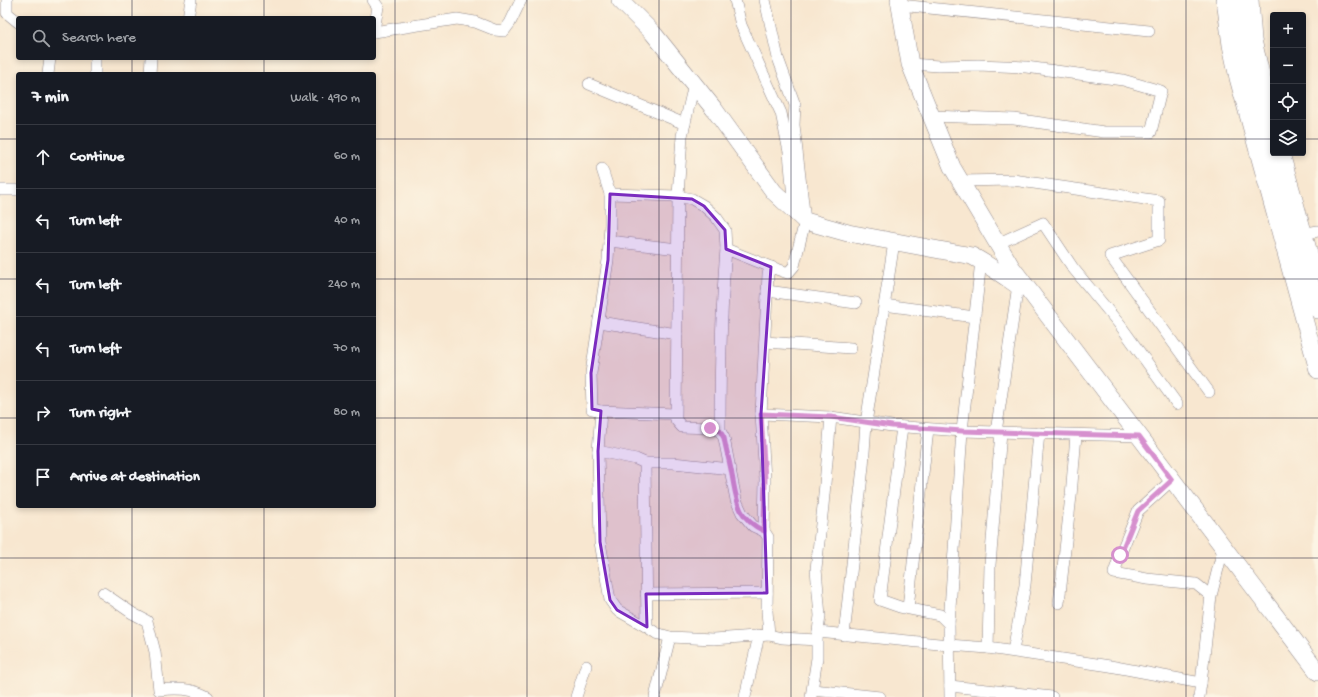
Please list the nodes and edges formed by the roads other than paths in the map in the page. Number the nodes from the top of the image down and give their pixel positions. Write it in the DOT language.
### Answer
graph roads {
  1 [pos="7,0"];
  2 [pos="191,0"];
  3 [pos="373,0"];
  4 [pos="521,0"];
  5 [pos="620,0"];
  6 [pos="735,0"];
  7 [pos="765,0"];
  8 [pos="1225,0"];
  9 [pos="1241,0"];
  10 [pos="1252,0"];
  11 [pos="900,2"];
  12 [pos="188,16"];
  13 [pos="376,19"];
  14 [pos="16,20"];
  15 [pos="376,31"];
  16 [pos="1149,31"];
  17 [pos="50,60"];
  18 [pos="96,60"];
  19 [pos="151,60"];
  20 [pos="910,64"];
  21 [pos="48,72"];
  22 [pos="96,72"];
  23 [pos="150,72"];
  24 [pos="589,84"];
  25 [pos="694,84"];
  26 [pos="1270,98"];
  27 [pos="931,116"];
  28 [pos="685,124"];
  29 [pos="1270,141"];
  30 [pos="1274,156"];
  31 [pos="1285,156"];
  32 [pos="602,169"];
  33 [pos="960,181"];
  34 [pos="0,190"];
  35 [pos="16,190"];
  36 [pos="610,194"];
  37 [pos="678,196"];
  38 [pos="800,216"];
  39 [pos="1318,231"];
  40 [pos="1307,233"];
  41 [pos="609,242"];
  42 [pos="894,242"];
  43 [pos="997,244"];
  44 [pos="726,248"];
  45 [pos="678,249"];
  46 [pos="982,261"];
  47 [pos="771,267"];
  48 [pos="1318,274"];
  49 [pos="1024,289"];
  50 [pos="767,291"];
  51 [pos="856,303"];
  52 [pos="884,305"];
  53 [pos="1318,310"];
  54 [pos="975,316"];
  55 [pos="599,322"];
  56 [pos="677,334"];
  57 [pos="765,342"];
  58 [pos="850,348"];
  59 [pos="1318,370"];
  60 [pos="1209,392"];
  61 [pos="1177,404"];
  62 [pos="601,411"];
  63 [pos="676,414"];
  64 [pos="761,414"];
  65 [pos="831,417"];
  66 [pos="866,422"];
  67 [pos="902,427"];
  68 [pos="928,429"];
  69 [pos="720,431"];
  70 [pos="962,431"];
  71 [pos="998,432"];
  72 [pos="1039,433"];
  73 [pos="1076,435"];
  74 [pos="1139,436"];
  75 [pos="598,451"];
  76 [pos="645,463"];
  77 [pos="731,469"];
  78 [pos="1172,480"];
  79 [pos="764,531"];
  80 [pos="1221,544"];
  81 [pos="104,593"];
  82 [pos="768,593"];
  83 [pos="646,594"];
  84 [pos="1211,596"];
  85 [pos="1059,603"];
  86 [pos="908,608"];
  87 [pos="949,624"];
  88 [pos="647,627"];
  89 [pos="764,635"];
  90 [pos="844,635"];
  91 [pos="818,636"];
  92 [pos="670,637"];
  93 [pos="949,645"];
  94 [pos="988,648"];
  95 [pos="1013,651"];
  96 [pos="586,666"];
  97 [pos="1318,672"];
  98 [pos="1201,683"];
  99 [pos="950,692"];
  100 [pos="812,693"];
  101 [pos="208,697"];
  102 [pos="576,697"];
  103 [pos="655,697"];
  104 [pos="745,697"];
  105 [pos="880,697"];
  106 [pos="1052,697"];
  107 [pos="1199,697"];
  1 -- 14 [label="street"];
  2 -- 12 [label="street"];
  3 -- 13 [label="street"];
  4 -- 15 [label="street"];
  5 -- 25 [label="main road"];
  6 -- 38 [label="street"];
  7 -- 38 [label="street"];
  8 -- 59 [label="main road"];
  9 -- 29 [label="main road"];
  10 -- 26 [label="street"];
  11 -- 16 [label="street"];
  11 -- 20 [label="main road"];
  17 -- 21 [label="street"];
  18 -- 22 [label="street"];
  19 -- 23 [label="street"];
  20 -- 27 [label="main road"];
  20 -- 27 [label="street"];
  24 -- 28 [label="street"];
  25 -- 28 [label="street"];
  25 -- 38 [label="main road"];
  27 -- 33 [label="main road"];
  28 -- 37 [label="street"];
  30 -- 53 [label="main road"];
  31 -- 40 [label="street"];
  32 -- 36 [label="street"];
  33 -- 43 [label="main road"];
  33 -- 60 [label="street"];
  34 -- 35 [label="street"];
  36 -- 37 [label="street"];
  36 -- 41 [label="street"];
  37 -- 44 [label="street"];
  37 -- 45 [label="street"];
  38 -- 42 [label="main road"];
  38 -- 47 [label="street"];
  39 -- 40 [label="street"];
  40 -- 48 [label="street"];
  41 -- 45 [label="street"];
  41 -- 55 [label="street"];
  42 -- 46 [label="main road"];
  42 -- 52 [label="street"];
  43 -- 49 [label="main road"];
  43 -- 61 [label="street"];
  44 -- 47 [label="street"];
  44 -- 69 [label="street"];
  45 -- 56 [label="street"];
  46 -- 49 [label="main road"];
  46 -- 54 [label="street"];
  47 -- 50 [label="street"];
  49 -- 71 [label="street"];
  49 -- 74 [label="main road"];
  50 -- 51 [label="street"];
  50 -- 57 [label="street"];
  52 -- 54 [label="street"];
  52 -- 66 [label="street"];
  54 -- 70 [label="street"];
  55 -- 56 [label="street"];
  55 -- 62 [label="street"];
  56 -- 63 [label="street"];
  57 -- 58 [label="street"];
  57 -- 64 [label="street"];
  62 -- 63 [label="street"];
  62 -- 75 [label="street"];
  63 -- 69 [label="street"];
  64 -- 65 [label="street"];
  64 -- 79 [label="street"];
  65 -- 66 [label="street"];
  65 -- 91 [label="street"];
  66 -- 67 [label="street"];
  66 -- 90 [label="street"];
  67 -- 68 [label="street"];
  67 -- 86 [label="street"];
  68 -- 70 [label="street"];
  68 -- 86 [label="street"];
  69 -- 77 [label="street"];
  70 -- 71 [label="street"];
  70 -- 87 [label="street"];
  71 -- 72 [label="street"];
  71 -- 94 [label="street"];
  72 -- 73 [label="street"];
  72 -- 95 [label="street"];
  73 -- 74 [label="street"];
  73 -- 85 [label="street"];
  74 -- 78 [label="main road"];
  75 -- 76 [label="street"];
  75 -- 88 [label="street"];
  76 -- 77 [label="street"];
  76 -- 83 [label="street"];
  77 -- 79 [label="street"];
  78 -- 80 [label="main road"];
  78 -- 84 [label="street"];
  79 -- 82 [label="street"];
  80 -- 84 [label="street"];
  80 -- 97 [label="main road"];
  81 -- 101 [label="street"];
  82 -- 83 [label="street"];
  82 -- 89 [label="street"];
  83 -- 88 [label="street"];
  84 -- 98 [label="street"];
  86 -- 87 [label="street"];
  87 -- 93 [label="street"];
  88 -- 92 [label="street"];
  89 -- 91 [label="street"];
  89 -- 92 [label="street"];
  89 -- 104 [label="street"];
  90 -- 91 [label="street"];
  90 -- 93 [label="street"];
  91 -- 100 [label="street"];
  92 -- 103 [label="street"];
  93 -- 94 [label="street"];
  93 -- 99 [label="street"];
  94 -- 95 [label="street"];
  95 -- 98 [label="street"];
  96 -- 102 [label="street"];
  98 -- 107 [label="street"];
  99 -- 106 [label="street"];
  100 -- 105 [label="street"];
}
